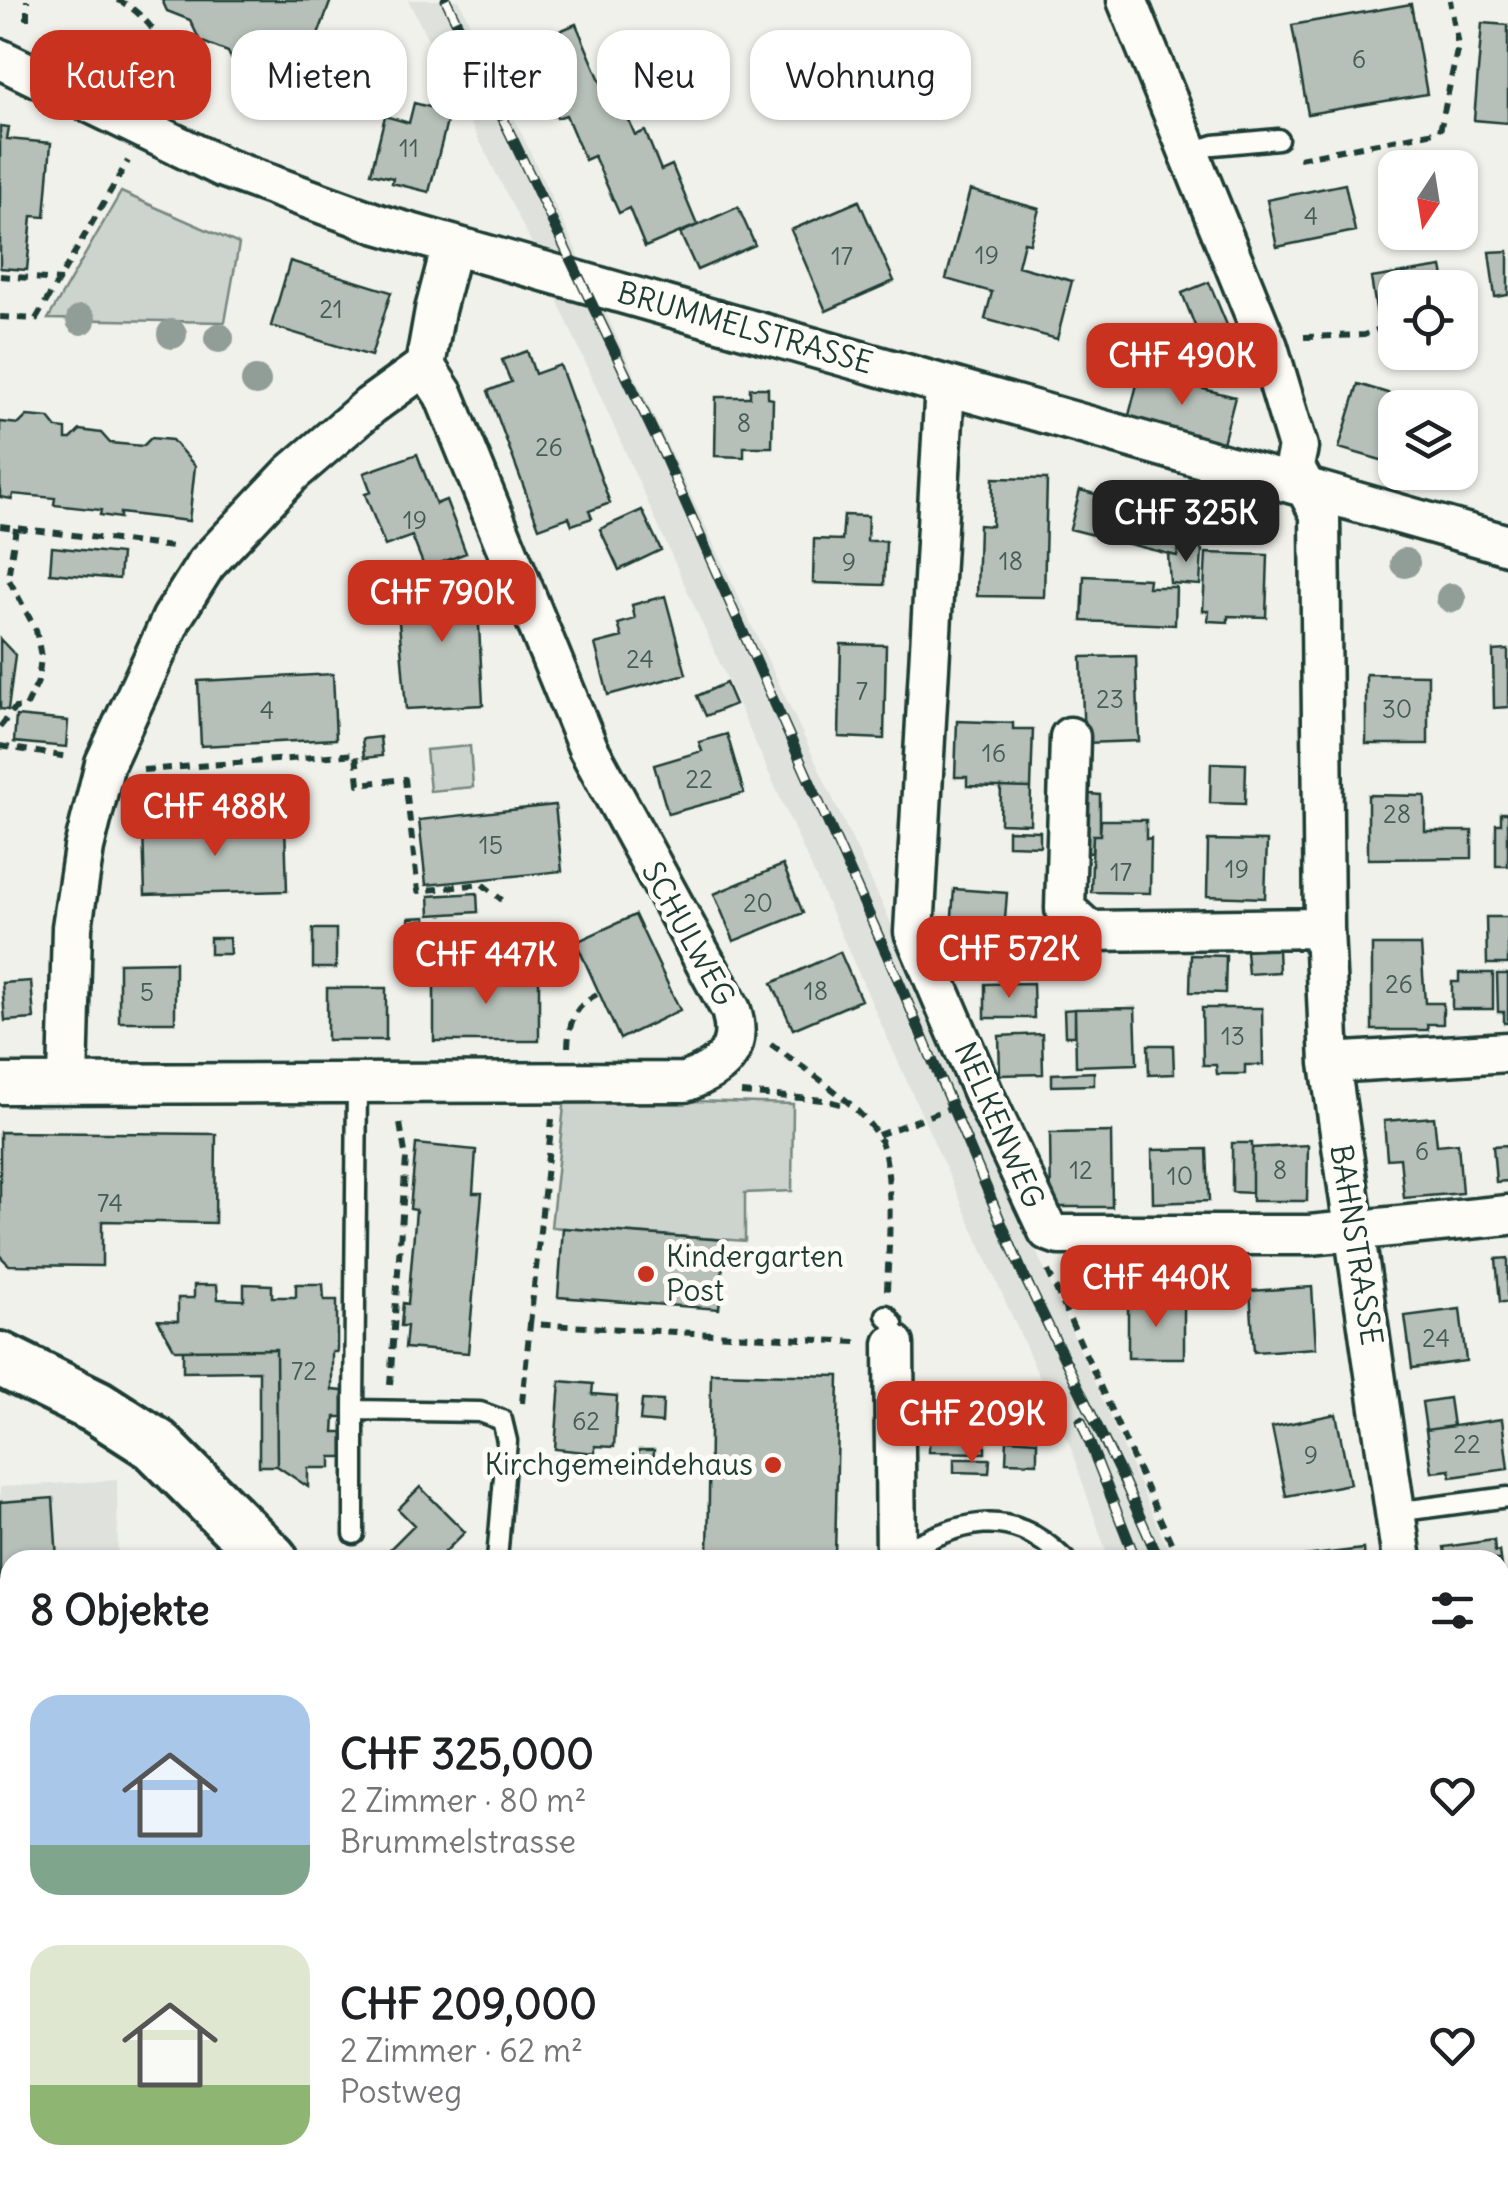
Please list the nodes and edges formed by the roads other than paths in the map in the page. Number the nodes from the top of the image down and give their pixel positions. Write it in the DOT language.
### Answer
graph roads {
  1 [pos="1127,0"];
  2 [pos="0,59"];
  3 [pos="1278,139"];
  4 [pos="1190,152"];
  5 [pos="452,246"];
  6 [pos="425,366"];
  7 [pos="945,385"];
  8 [pos="1309,490"];
  9 [pos="1508,545"];
  10 [pos="1070,737"];
  11 [pos="1324,928"];
  12 [pos="1508,1052"];
  13 [pos="1330,1063"];
  14 [pos="68,1082"];
  15 [pos="0,1084"];
  16 [pos="375,1084"];
  17 [pos="1508,1215"];
  18 [pos="1353,1230"];
  19 [pos="890,1330"];
  20 [pos="0,1359"];
  21 [pos="354,1410"];
  22 [pos="1508,1496"];
  23 [pos="1395,1512"];
  24 [pos="354,1534"];
  25 [pos="260,1550"];
  26 [pos="498,1550"];
  27 [pos="896,1550"];
  28 [pos="911,1550"];
  29 [pos="1055,1550"];
  30 [pos="1401,1550"];
  1 -- 4 [label="street, BAHNSTRASSE"];
  2 -- 5 [label="street, BRUMMELSTRASSE"];
  3 -- 4 [label="lane"];
  4 -- 8 [label="street, BAHNSTRASSE"];
  5 -- 6 [label="street"];
  5 -- 7 [label="street, BRUMMELSTRASSE"];
  6 -- 14 [label="street"];
  6 -- 16 [label="street, SCHULWEG"];
  7 -- 8 [label="street, BRUMMELSTRASSE"];
  7 -- 18 [label="street, NELKENWEG"];
  8 -- 9 [label="street, BRUMMELSTRASSE"];
  8 -- 11 [label="street, BAHNSTRASSE"];
  10 -- 11 [label="street"];
  11 -- 13 [label="street, BAHNSTRASSE"];
  12 -- 13 [label="street"];
  13 -- 18 [label="street, BAHNSTRASSE"];
  14 -- 15 [label="street"];
  14 -- 16 [label="street"];
  16 -- 21 [label="lane"];
  17 -- 18 [label="street, NELKENWEG"];
  18 -- 23 [label="street, BAHNSTRASSE"];
  19 -- 27 [label="street"];
  20 -- 25 [label="main road"];
  21 -- 24 [label="lane"];
  21 -- 26 [label="lane"];
  22 -- 23 [label="lane"];
  23 -- 30 [label="street, BAHNSTRASSE"];
  28 -- 29 [label="lane"];
}
